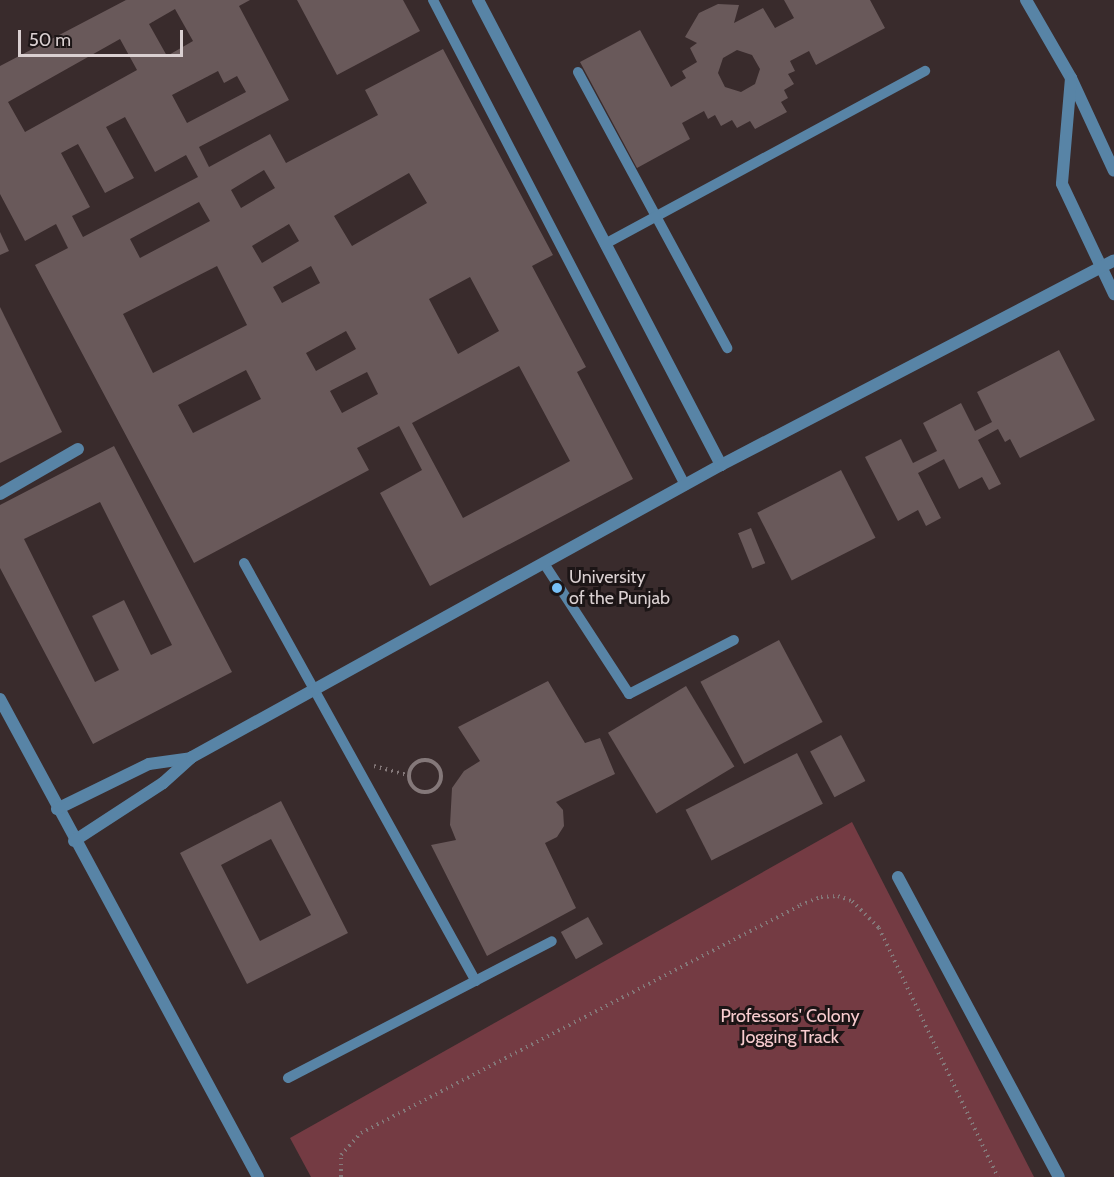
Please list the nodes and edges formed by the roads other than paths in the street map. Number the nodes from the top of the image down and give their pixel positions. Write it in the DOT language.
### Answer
graph roads {
  1 [pos="433,0"];
  2 [pos="478,0"];
  3 [pos="1026,0"];
  4 [pos="925,71"];
  5 [pos="578,72"];
  6 [pos="1071,78"];
  7 [pos="1114,171"];
  8 [pos="653,216"];
  9 [pos="605,244"];
  10 [pos="1114,260"];
  11 [pos="1099,267"];
  12 [pos="1114,294"];
  13 [pos="727,348"];
  14 [pos="78,449"];
  15 [pos="721,465"];
  16 [pos="684,485"];
  17 [pos="0,494"];
  18 [pos="244,563"];
  19 [pos="545,565"];
  20 [pos="734,640"];
  21 [pos="318,691"];
  22 [pos="0,699"];
  23 [pos="192,757"];
  24 [pos="57,809"];
  25 [pos="74,841"];
  26 [pos="898,877"];
  27 [pos="552,941"];
  28 [pos="476,981"];
  29 [pos="288,1078"];
  30 [pos="258,1177"];
  31 [pos="1059,1177"];
  1 -- 16 [label="lane"];
  2 -- 9 [label="street"];
  3 -- 6 [label="street"];
  4 -- 8 [label="lane"];
  5 -- 8 [label="lane"];
  6 -- 7 [label="street"];
  6 -- 11 [label="street"];
  8 -- 9 [label="lane"];
  8 -- 13 [label="lane"];
  9 -- 15 [label="street"];
  10 -- 11 [label="street"];
  11 -- 12 [label="street"];
  11 -- 15 [label="street"];
  14 -- 17 [label="street"];
  15 -- 16 [label="street"];
  16 -- 19 [label="street"];
  18 -- 21 [label="lane"];
  19 -- 20 [label="lane"];
  19 -- 21 [label="street"];
  21 -- 23 [label="street"];
  21 -- 28 [label="lane"];
  22 -- 24 [label="street"];
  23 -- 24 [label="street"];
  23 -- 25 [label="street"];
  24 -- 25 [label="street"];
  25 -- 30 [label="street"];
  26 -- 31 [label="street"];
  27 -- 28 [label="lane"];
  28 -- 29 [label="lane"];
}
